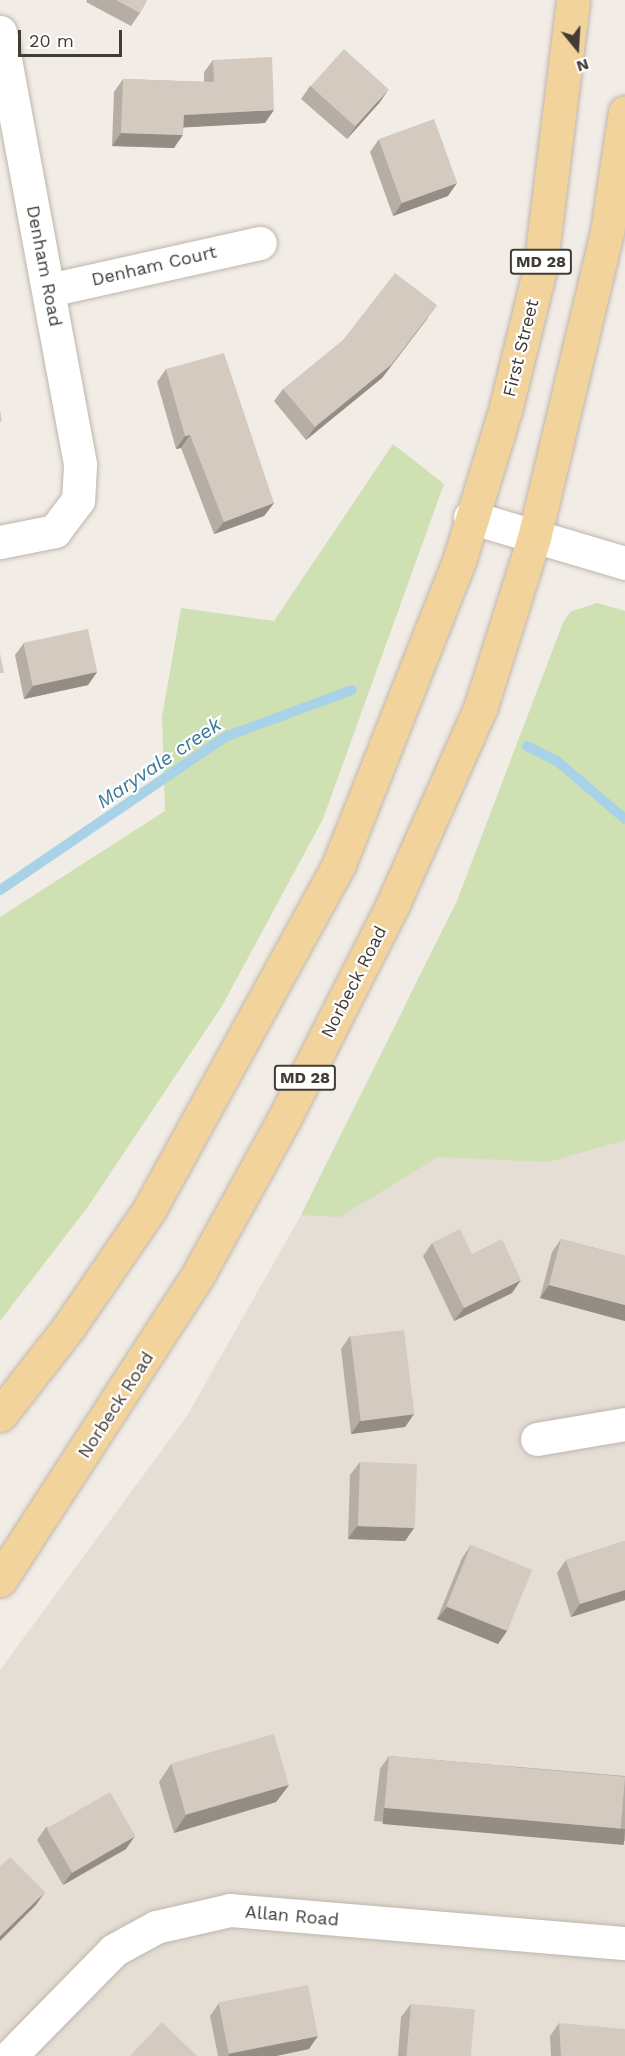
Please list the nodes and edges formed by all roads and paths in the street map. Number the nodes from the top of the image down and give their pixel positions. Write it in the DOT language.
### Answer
graph roads {
  1 [pos="573,0"];
  2 [pos="0,32"];
  3 [pos="625,112"];
  4 [pos="260,243"];
  5 [pos="49,290"];
  6 [pos="470,517"];
  7 [pos="534,538"];
  8 [pos="0,542"];
  9 [pos="625,563"];
  10 [pos="0,1415"];
  11 [pos="625,1424"];
  12 [pos="537,1439"];
  13 [pos="0,1580"];
  14 [pos="625,1943"];
  15 [pos="10,2056"];
  1 -- 6 [label="main road, First Street / MD 28"];
  2 -- 5 [label="street, Denham Road"];
  3 -- 7 [label="main road, MD 28"];
  4 -- 5 [label="street, Denham Court"];
  5 -- 8 [label="street, Denham Road"];
  6 -- 7 [label="street"];
  6 -- 10 [label="main road, MD 28"];
  7 -- 9 [label="street"];
  7 -- 13 [label="main road, Norbeck Road / MD 28"];
  11 -- 12 [label="street"];
  14 -- 15 [label="street, Allan Road"];
}
